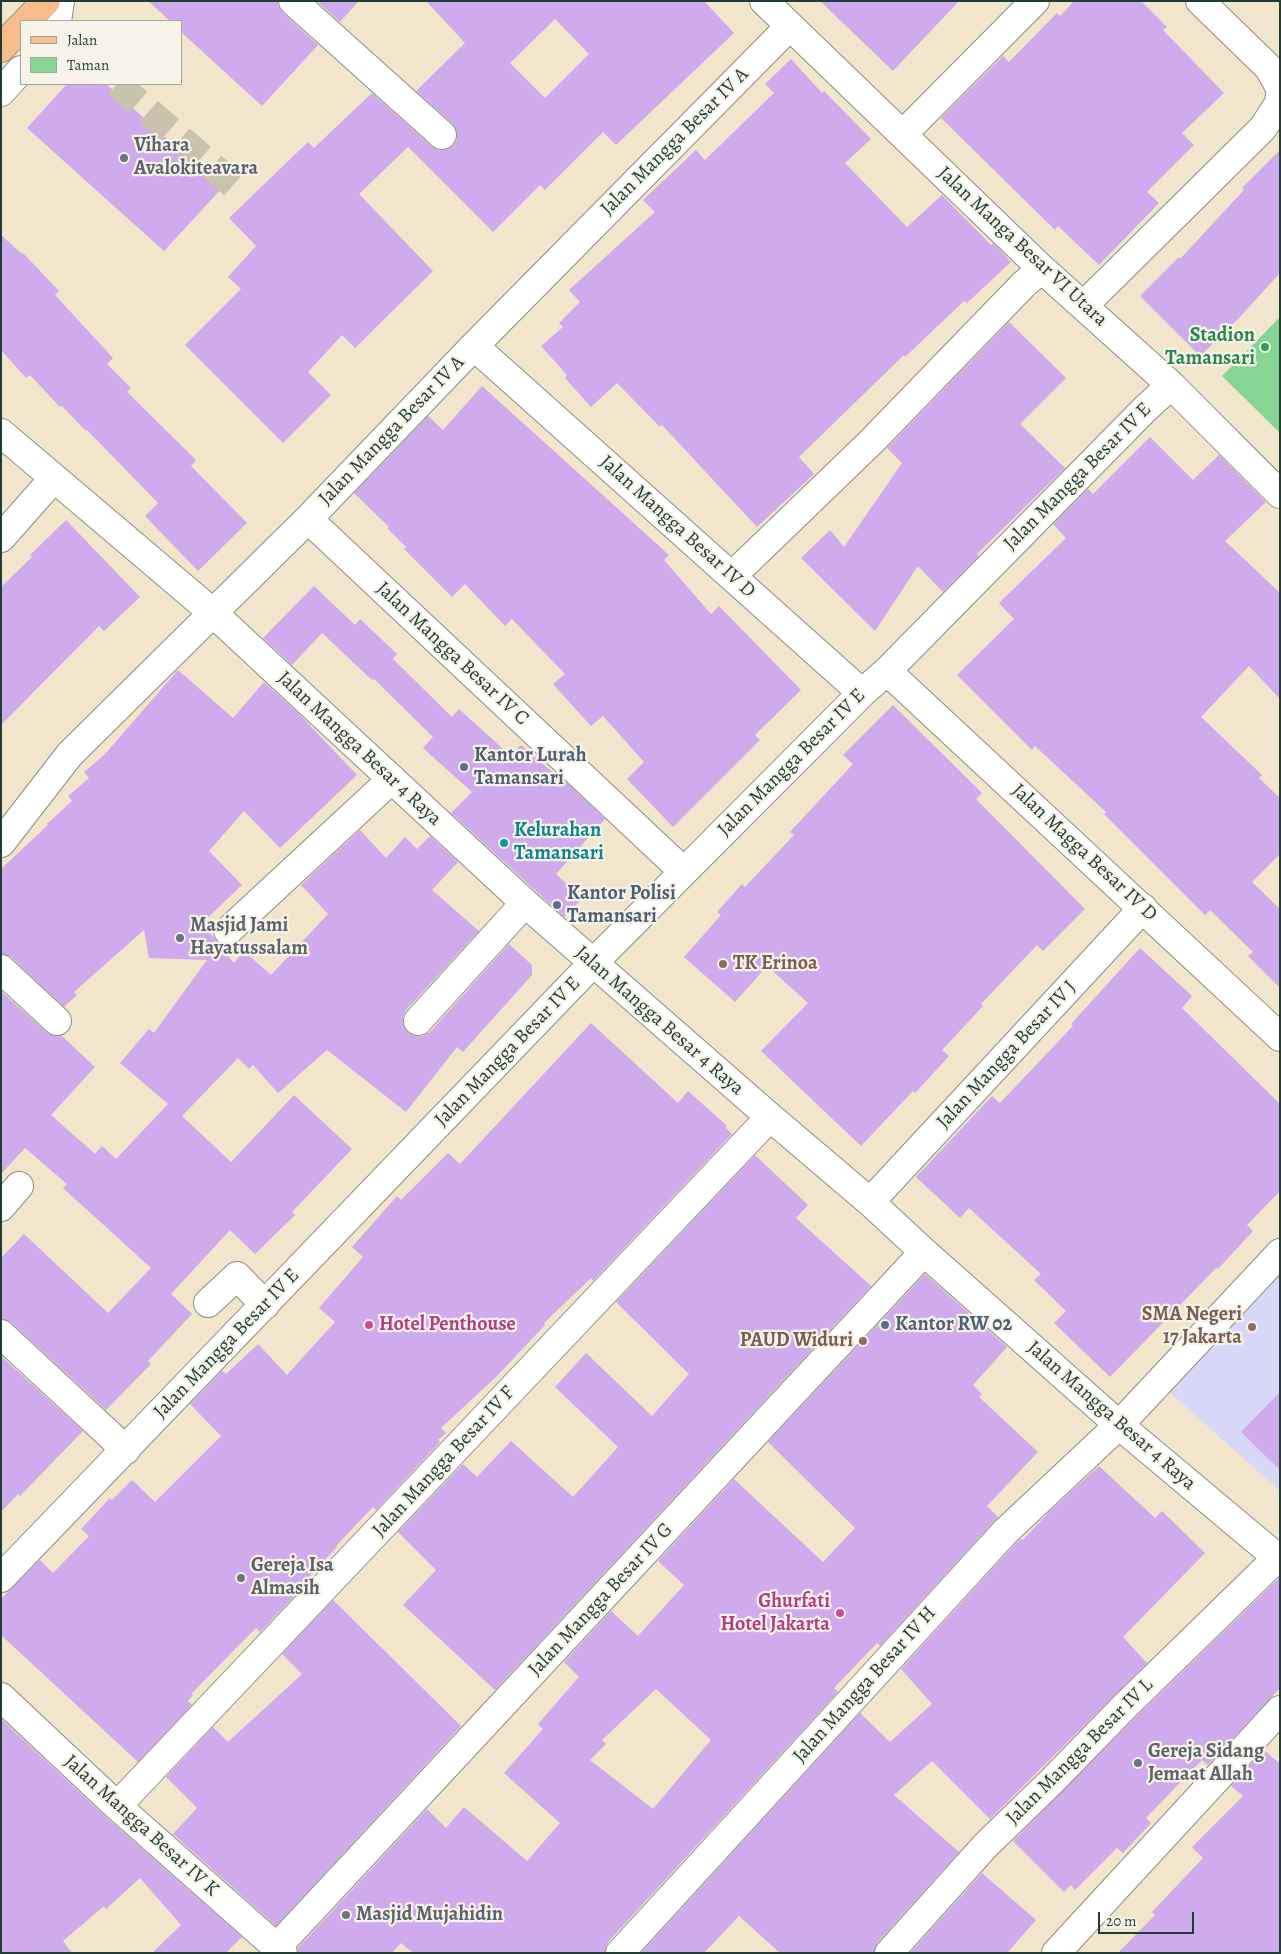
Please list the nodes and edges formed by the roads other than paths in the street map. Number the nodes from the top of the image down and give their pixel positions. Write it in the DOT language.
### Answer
graph roads {
  1 [pos="60,1"];
  2 [pos="292,1"];
  3 [pos="764,1"];
  4 [pos="1035,1"];
  5 [pos="1200,1"];
  6 [pos="38,18"];
  7 [pos="790,26"];
  8 [pos="20,33"];
  9 [pos="1,48"];
  10 [pos="20,71"];
  11 [pos="1280,88"];
  12 [pos="1,92"];
  13 [pos="1280,95"];
  14 [pos="903,134"];
  15 [pos="442,135"];
  16 [pos="1042,268"];
  17 [pos="1083,306"];
  18 [pos="482,353"];
  19 [pos="1171,385"];
  20 [pos="1,433"];
  21 [pos="54,478"];
  22 [pos="1280,494"];
  23 [pos="308,519"];
  24 [pos="1,538"];
  25 [pos="732,576"];
  26 [pos="212,612"];
  27 [pos="887,671"];
  28 [pos="862,693"];
  29 [pos="392,778"];
  30 [pos="1,843"];
  31 [pos="683,871"];
  32 [pos="525,903"];
  33 [pos="1143,908"];
  34 [pos="228,931"];
  35 [pos="593,963"];
  36 [pos="1,969"];
  37 [pos="57,1021"];
  38 [pos="418,1021"];
  39 [pos="1280,1037"];
  40 [pos="770,1117"];
  41 [pos="20,1186"];
  42 [pos="870,1202"];
  43 [pos="1,1207"];
  44 [pos="924,1252"];
  45 [pos="1280,1253"];
  46 [pos="208,1303"];
  47 [pos="265,1305"];
  48 [pos="1,1334"];
  49 [pos="1119,1425"];
  50 [pos="126,1450"];
  51 [pos="1278,1559"];
  52 [pos="1,1578"];
  53 [pos="1,1697"];
  54 [pos="1280,1710"];
  55 [pos="117,1806"];
  56 [pos="280,1950"];
  57 [pos="620,1953"];
  58 [pos="889,1953"];
  59 [pos="1056,1953"];
  1 -- 6 [label="street"];
  2 -- 15 [label="street"];
  3 -- 7 [label="street, Jalan Manga Besar VI Utara"];
  4 -- 14 [label="street"];
  5 -- 11 [label="street"];
  7 -- 14 [label="street, Jalan Manga Besar VI Utara"];
  7 -- 18 [label="street, Jalan Mangga Besar IV A"];
  8 -- 9 [label="main road"];
  10 -- 12 [label="street"];
  13 -- 17 [label="street"];
  14 -- 16 [label="street, Jalan Manga Besar VI Utara"];
  16 -- 17 [label="street, Jalan Manga Besar VI Utara"];
  16 -- 25 [label="street"];
  17 -- 19 [label="street, Jalan Manga Besar VI Utara"];
  18 -- 23 [label="street, Jalan Mangga Besar IV A"];
  18 -- 25 [label="street, Jalan Mangga Besar IV D"];
  19 -- 22 [label="street, Jalan Manga Besar VI Utara"];
  19 -- 27 [label="street, Jalan Mangga Besar IV E"];
  20 -- 21 [label="street, Jalan Mangga Besar 4 Raya"];
  21 -- 24 [label="street"];
  21 -- 26 [label="street, Jalan Mangga Besar 4 Raya"];
  23 -- 26 [label="street, Jalan Mangga Besar IV A"];
  23 -- 31 [label="street, Jalan Mangga Besar IV C"];
  25 -- 28 [label="street, Jalan Mangga Besar IV D"];
  26 -- 29 [label="street, Jalan Mangga Besar 4 Raya"];
  26 -- 30 [label="street, Jalan Mangga Besar IV A"];
  27 -- 28 [label="street, Jalan Mangga Besar IV E"];
  27 -- 33 [label="street, Jalan Magga Besar IV D"];
  28 -- 31 [label="street, Jalan Mangga Besar IV E"];
  29 -- 32 [label="street, Jalan Mangga Besar 4 Raya"];
  29 -- 34 [label="street"];
  31 -- 35 [label="street, Jalan Mangga Besar IV E"];
  32 -- 35 [label="street, Jalan Mangga Besar 4 Raya"];
  32 -- 38 [label="street"];
  33 -- 39 [label="street, Jalan Magga Besar IV D"];
  33 -- 42 [label="street, Jalan Mangga Besar IV J"];
  35 -- 40 [label="street, Jalan Mangga Besar 4 Raya"];
  35 -- 47 [label="street, Jalan Mangga Besar IV E"];
  36 -- 37 [label="street"];
  40 -- 42 [label="street, Jalan Mangga Besar 4 Raya"];
  40 -- 55 [label="street, Jalan Mangga Besar IV F"];
  41 -- 43 [label="street"];
  42 -- 44 [label="street, Jalan Mangga Besar 4 Raya"];
  44 -- 49 [label="street, Jalan Mangga Besar 4 Raya"];
  44 -- 56 [label="street, Jalan Mangga Besar IV G"];
  45 -- 49 [label="street, Jalan Mangga Besar IV H"];
  46 -- 47 [label="street"];
  47 -- 50 [label="street, Jalan Mangga Besar IV E"];
  48 -- 50 [label="street"];
  49 -- 51 [label="street, Jalan Mangga Besar 4 Raya"];
  49 -- 57 [label="street, Jalan Mangga Besar IV H"];
  50 -- 52 [label="street, Jalan Mangga Besar IV E"];
  51 -- 58 [label="street, Jalan Mangga Besar IV L"];
  53 -- 55 [label="street, Jalan Mangga Besar IV K"];
  54 -- 59 [label="street"];
  55 -- 56 [label="street, Jalan Mangga Besar IV K"];
}
